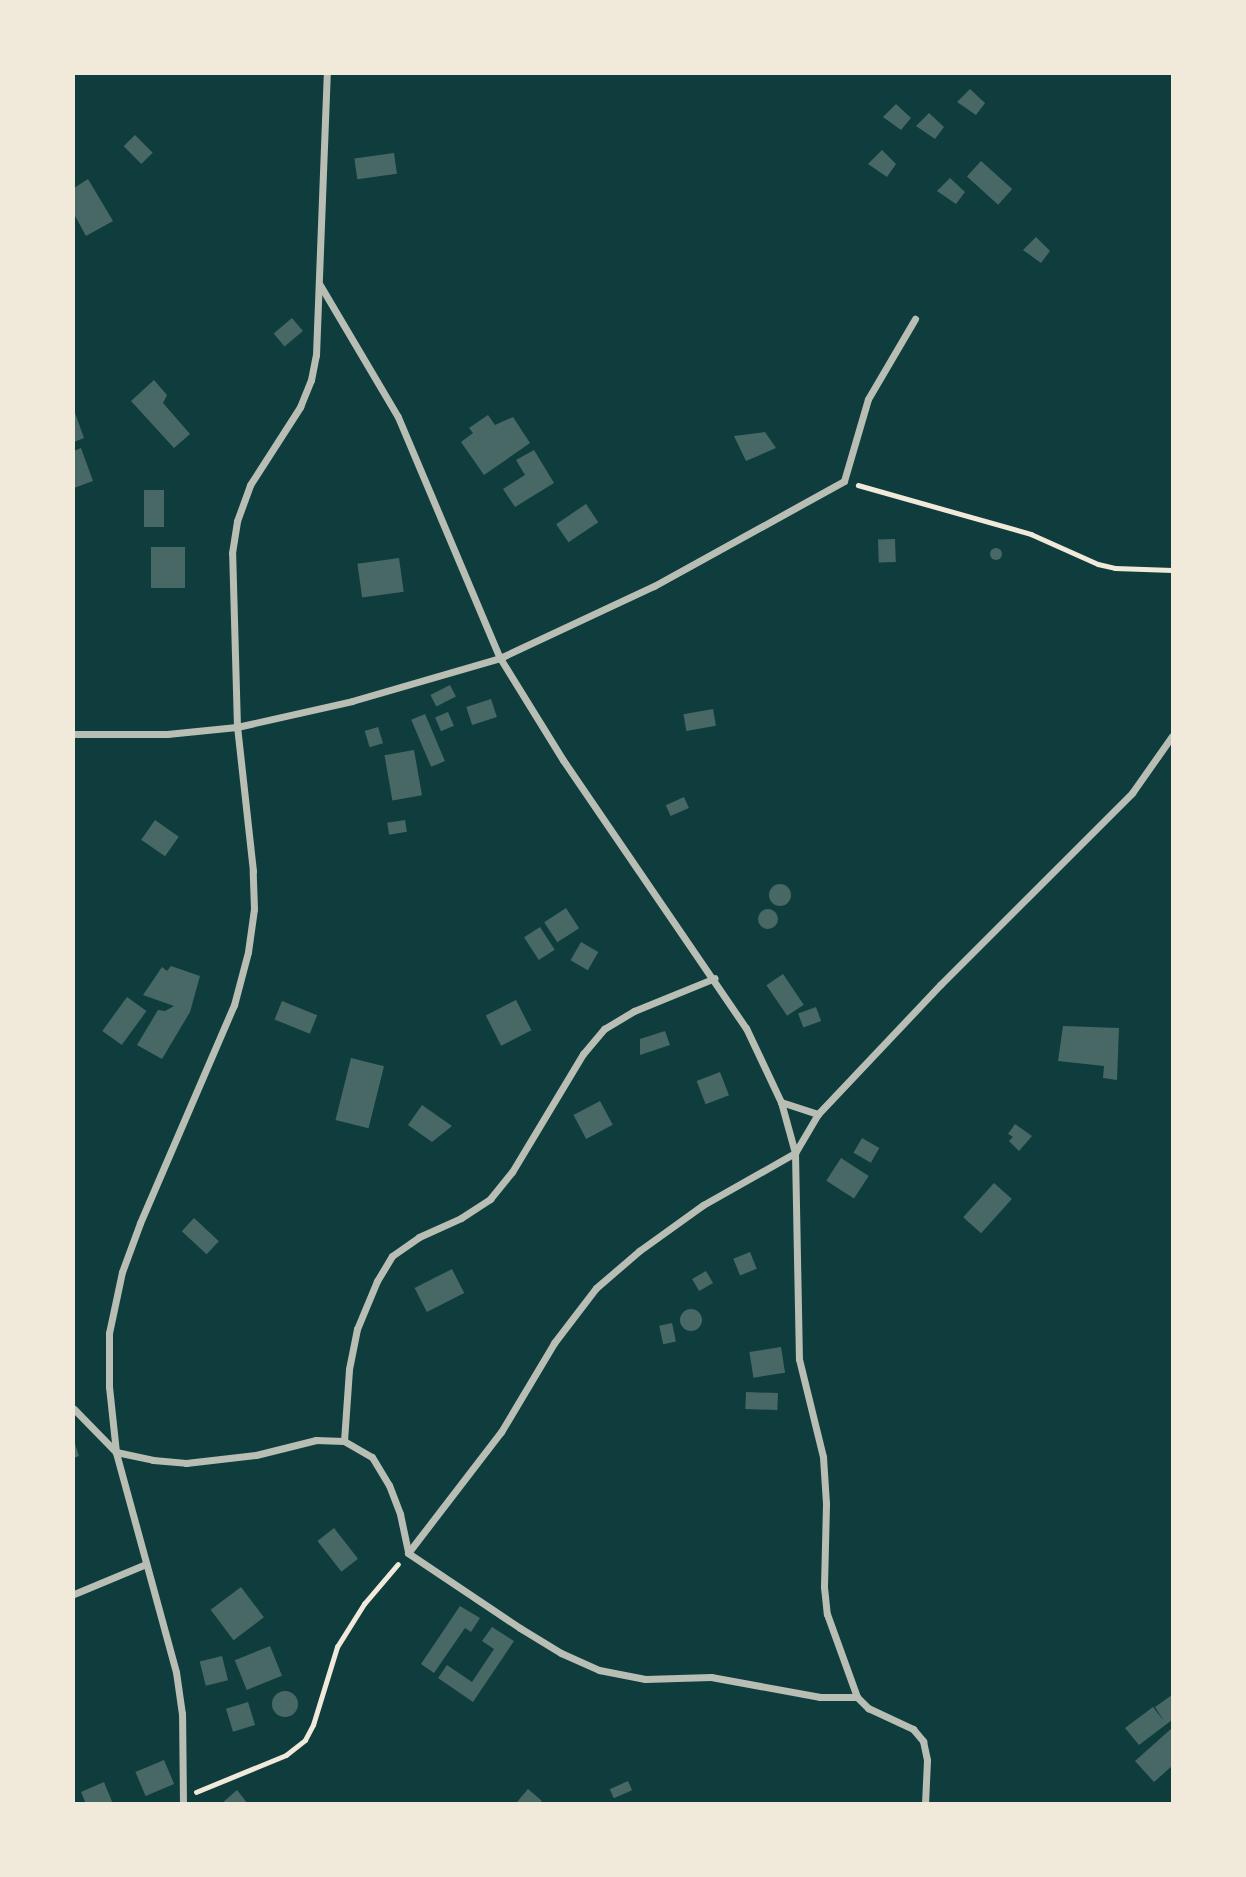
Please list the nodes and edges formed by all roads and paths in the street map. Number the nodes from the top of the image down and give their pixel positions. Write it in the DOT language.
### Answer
graph roads {
  1 [pos="327,74"];
  2 [pos="319,285"];
  3 [pos="915,319"];
  4 [pos="844,481"];
  5 [pos="1172,570"];
  6 [pos="500,658"];
  7 [pos="237,727"];
  8 [pos="74,734"];
  9 [pos="1172,736"];
  10 [pos="715,978"];
  11 [pos="781,1102"];
  12 [pos="818,1114"];
  13 [pos="795,1153"];
  14 [pos="74,1409"];
  15 [pos="344,1441"];
  16 [pos="116,1452"];
  17 [pos="408,1553"];
  18 [pos="146,1564"];
  19 [pos="74,1594"];
  20 [pos="857,1697"];
  21 [pos="184,1800"];
  22 [pos="925,1804"];
  1 -- 2 [label="street"];
  2 -- 6 [label="street"];
  2 -- 7 [label="street"];
  3 -- 4 [label="street"];
  4 -- 5 [label="path"];
  4 -- 6 [label="street"];
  6 -- 7 [label="street"];
  6 -- 10 [label="street"];
  7 -- 8 [label="street"];
  7 -- 16 [label="street"];
  9 -- 12 [label="street"];
  10 -- 11 [label="street"];
  10 -- 15 [label="street"];
  11 -- 12 [label="street"];
  11 -- 13 [label="street"];
  12 -- 13 [label="street"];
  13 -- 17 [label="street"];
  13 -- 20 [label="street"];
  14 -- 16 [label="street"];
  15 -- 16 [label="street"];
  15 -- 17 [label="street"];
  16 -- 18 [label="street"];
  17 -- 20 [label="street"];
  17 -- 21 [label="path"];
  18 -- 19 [label="street"];
  18 -- 21 [label="street"];
  20 -- 22 [label="street"];
}
